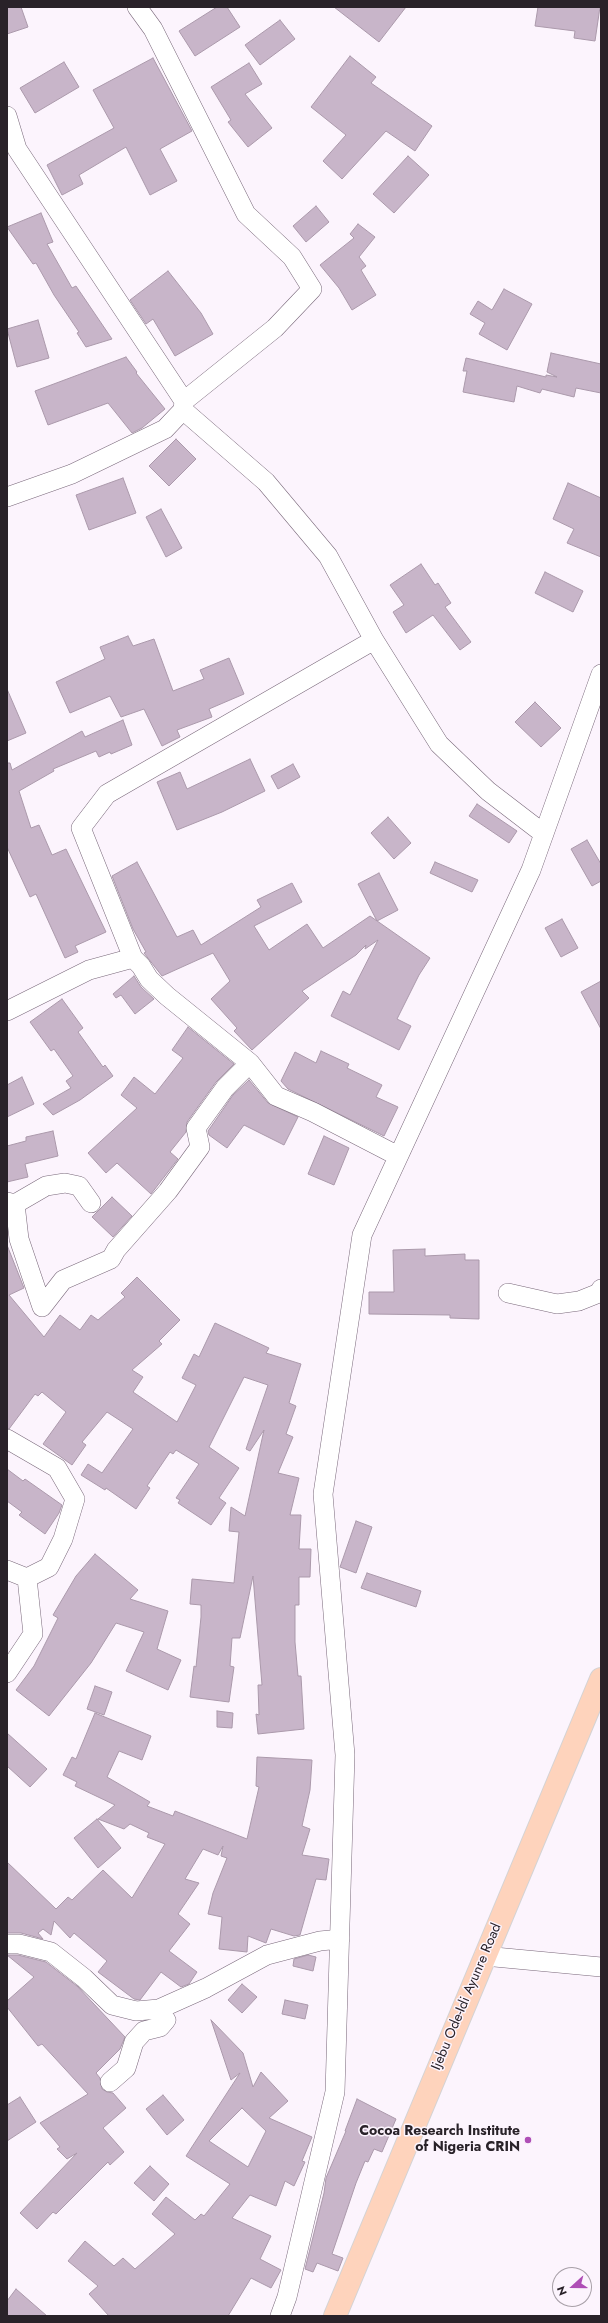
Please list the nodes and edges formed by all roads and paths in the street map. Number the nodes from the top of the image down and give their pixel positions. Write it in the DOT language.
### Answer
graph roads {
  1 [pos="137,7"];
  2 [pos="7,116"];
  3 [pos="184,405"];
  4 [pos="7,497"];
  5 [pos="374,640"];
  6 [pos="601,674"];
  7 [pos="544,834"];
  8 [pos="133,958"];
  9 [pos="7,1011"];
  10 [pos="250,1063"];
  11 [pos="398,1156"];
  12 [pos="11,1203"];
  13 [pos="91,1203"];
  14 [pos="601,1289"];
  15 [pos="508,1293"];
  16 [pos="7,1439"];
  17 [pos="7,1570"];
  18 [pos="27,1578"];
  19 [pos="7,1673"];
  20 [pos="601,1679"];
  21 [pos="340,1939"];
  22 [pos="7,1944"];
  23 [pos="484,1956"];
  24 [pos="601,1967"];
  25 [pos="159,2010"];
  26 [pos="110,2082"];
  27 [pos="280,2316"];
  28 [pos="335,2316"];
  1 -- 3 [label="street"];
  2 -- 3 [label="street"];
  3 -- 4 [label="street"];
  3 -- 5 [label="street"];
  5 -- 7 [label="street"];
  5 -- 8 [label="street"];
  6 -- 7 [label="street"];
  7 -- 11 [label="street"];
  8 -- 9 [label="street"];
  8 -- 10 [label="street"];
  10 -- 11 [label="street"];
  10 -- 12 [label="street"];
  11 -- 21 [label="street"];
  12 -- 13 [label="street"];
  14 -- 15 [label="street"];
  16 -- 18 [label="street"];
  17 -- 18 [label="street"];
  18 -- 19 [label="street"];
  20 -- 23 [label="main road, Ijebu Ode-Idi Ayunre Road"];
  21 -- 25 [label="street"];
  21 -- 27 [label="street"];
  22 -- 25 [label="street"];
  23 -- 24 [label="street"];
  23 -- 28 [label="main road, Ijebu Ode-Idi Ayunre Road"];
  25 -- 26 [label="street"];
}
